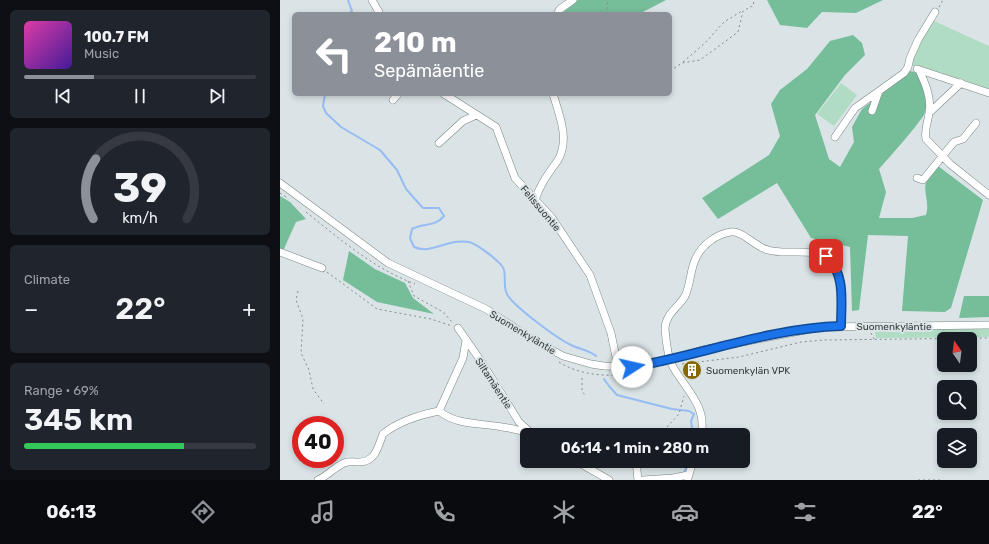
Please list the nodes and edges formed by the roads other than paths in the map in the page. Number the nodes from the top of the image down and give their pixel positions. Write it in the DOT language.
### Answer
graph roads {
  1 [pos="372,0"];
  2 [pos="573,0"];
  3 [pos="379,12"];
  4 [pos="558,12"];
  5 [pos="935,12"];
  6 [pos="908,67"];
  7 [pos="919,70"];
  8 [pos="961,83"];
  9 [pos="879,91"];
  10 [pos="989,93"];
  11 [pos="447,96"];
  12 [pos="554,96"];
  13 [pos="872,111"];
  14 [pos="930,112"];
  15 [pos="476,115"];
  16 [pos="976,123"];
  17 [pos="835,137"];
  18 [pos="439,143"];
  19 [pos="943,156"];
  20 [pos="917,178"];
  21 [pos="280,183"];
  22 [pos="989,195"];
  23 [pos="535,200"];
  24 [pos="280,252"];
  25 [pos="322,268"];
  26 [pos="989,325"];
  27 [pos="841,326"];
  28 [pos="458,328"];
  29 [pos="466,340"];
  30 [pos="671,363"];
  31 [pos="618,367"];
  32 [pos="439,411"];
  33 [pos="526,428"];
  34 [pos="701,428"];
  35 [pos="520,431"];
  36 [pos="588,468"];
  37 [pos="637,468"];
  38 [pos="691,468"];
  39 [pos="688,478"];
  40 [pos="318,480"];
  41 [pos="609,480"];
  42 [pos="638,480"];
  43 [pos="643,480"];
  1 -- 3 [label="street"];
  2 -- 4 [label="street"];
  5 -- 6 [label="street"];
  6 -- 7 [label="street"];
  6 -- 9 [label="street"];
  7 -- 8 [label="street"];
  7 -- 14 [label="street"];
  8 -- 10 [label="street"];
  8 -- 14 [label="street"];
  9 -- 13 [label="street"];
  9 -- 17 [label="street"];
  11 -- 15 [label="street, Felissuontie"];
  12 -- 23 [label="street"];
  14 -- 19 [label="street"];
  15 -- 18 [label="street"];
  15 -- 23 [label="street, Felissuontie"];
  16 -- 19 [label="street"];
  19 -- 20 [label="street"];
  19 -- 22 [label="street"];
  21 -- 31 [label="street, Suomenkyläntie"];
  23 -- 31 [label="street, Felissuontie"];
  24 -- 25 [label="street"];
  26 -- 27 [label="street, Suomenkyläntie"];
  27 -- 30 [label="street, Suomenkyläntie"];
  27 -- 30 [label="street"];
  28 -- 29 [label="street, Siltamäentie"];
  29 -- 32 [label="street"];
  29 -- 33 [label="street, Siltamäentie"];
  30 -- 31 [label="street, Suomenkyläntie"];
  30 -- 34 [label="street"];
  32 -- 35 [label="street"];
  32 -- 40 [label="street"];
  36 -- 41 [label="street"];
  37 -- 42 [label="street"];
  38 -- 39 [label="street"];
  39 -- 43 [label="street"];
}
